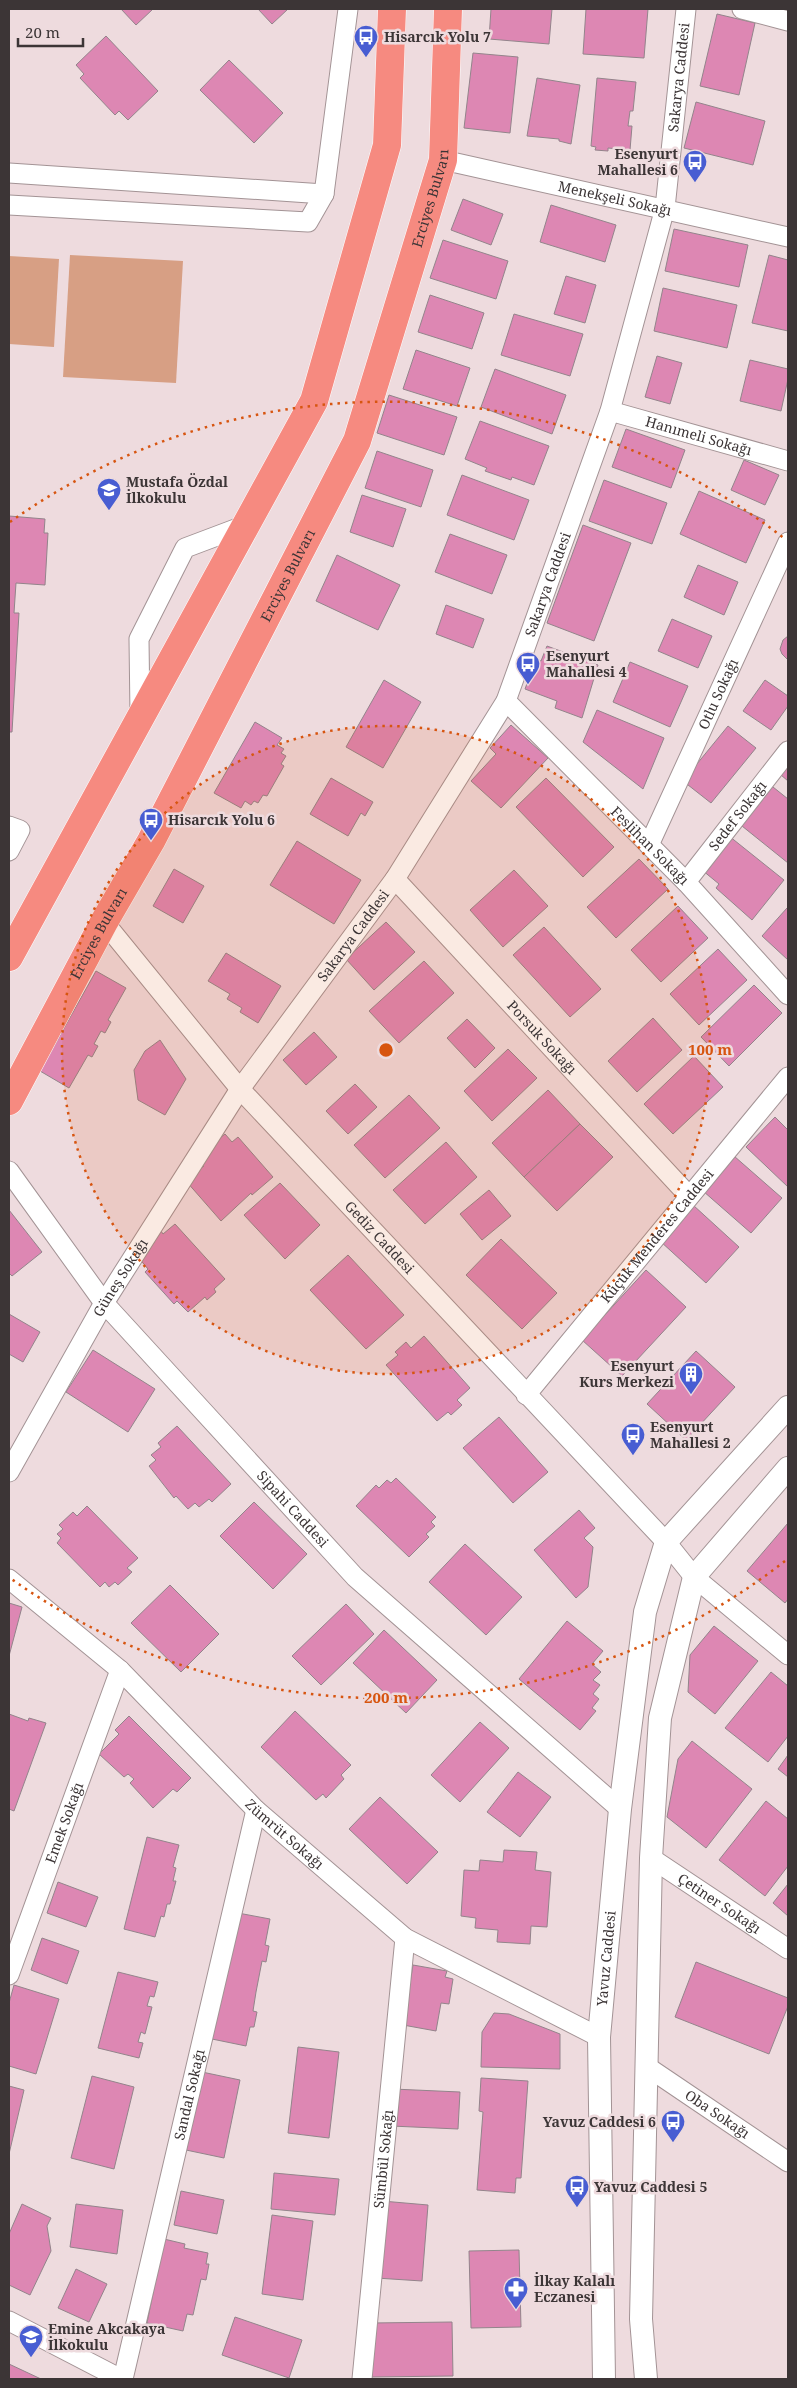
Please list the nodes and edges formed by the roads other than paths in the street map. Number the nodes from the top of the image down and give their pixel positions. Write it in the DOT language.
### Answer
graph roads {
  1 [pos="348,9"];
  2 [pos="392,9"];
  3 [pos="448,9"];
  4 [pos="686,9"];
  5 [pos="742,9"];
  6 [pos="788,21"];
  7 [pos="443,160"];
  8 [pos="9,173"];
  9 [pos="324,194"];
  10 [pos="9,205"];
  11 [pos="664,208"];
  12 [pos="788,237"];
  13 [pos="610,411"];
  14 [pos="788,461"];
  15 [pos="246,525"];
  16 [pos="788,542"];
  17 [pos="506,701"];
  18 [pos="140,719"];
  19 [pos="788,751"];
  20 [pos="9,826"];
  21 [pos="649,845"];
  22 [pos="9,851"];
  23 [pos="394,878"];
  24 [pos="686,882"];
  25 [pos="104,922"];
  26 [pos="9,957"];
  27 [pos="788,995"];
  28 [pos="788,1076"];
  29 [pos="240,1089"];
  30 [pos="9,1102"];
  31 [pos="9,1171"];
  32 [pos="689,1196"];
  33 [pos="104,1303"];
  34 [pos="526,1395"];
  35 [pos="788,1407"];
  36 [pos="788,1468"];
  37 [pos="9,1472"];
  38 [pos="666,1542"];
  39 [pos="694,1578"];
  40 [pos="9,1579"];
  41 [pos="788,1655"];
  42 [pos="120,1670"];
  43 [pos="620,1809"];
  44 [pos="256,1810"];
  45 [pos="650,1858"];
  46 [pos="405,1938"];
  47 [pos="788,1949"];
  48 [pos="9,1975"];
  49 [pos="599,2037"];
  50 [pos="646,2066"];
  51 [pos="788,2162"];
  52 [pos="9,2321"];
  53 [pos="122,2379"];
  54 [pos="362,2379"];
  55 [pos="604,2379"];
  56 [pos="646,2379"];
  1 -- 9 [label="street"];
  2 -- 15 [label="highway"];
  3 -- 7 [label="highway, Erciyes Bulvarı"];
  4 -- 11 [label="street, Sakarya Caddesi"];
  5 -- 6 [label="street"];
  7 -- 11 [label="street, Menekşeli Sokağı"];
  7 -- 25 [label="highway, Erciyes Bulvarı"];
  8 -- 9 [label="street"];
  9 -- 10 [label="street"];
  11 -- 12 [label="street, Menekşeli Sokağı"];
  11 -- 13 [label="street, Sakarya Caddesi"];
  13 -- 14 [label="street, Hanımeli Sokağı"];
  13 -- 17 [label="street, Sakarya Caddesi"];
  15 -- 18 [label="highway"];
  15 -- 18 [label="street"];
  16 -- 21 [label="street, Otlu Sokağı"];
  17 -- 21 [label="street, Feslihan Sokağı"];
  17 -- 23 [label="street, Sakarya Caddesi"];
  18 -- 26 [label="highway"];
  19 -- 24 [label="street, Sedef Sokağı"];
  20 -- 22 [label="street"];
  21 -- 24 [label="street, Feslihan Sokağı"];
  23 -- 29 [label="street, Sakarya Caddesi"];
  23 -- 32 [label="street, Porsuk Sokağı"];
  24 -- 27 [label="street, Feslihan Sokağı"];
  25 -- 29 [label="street, Gediz Caddesi"];
  25 -- 30 [label="highway, Erciyes Bulvarı"];
  28 -- 32 [label="street, Küçük Menderes Caddesi"];
  29 -- 33 [label="street, Güneş Sokağı"];
  29 -- 34 [label="street, Gediz Caddesi"];
  31 -- 33 [label="street, Sipahi Caddesi"];
  32 -- 34 [label="street, Küçük Menderes Caddesi"];
  33 -- 37 [label="street, Güneş Sokağı"];
  33 -- 43 [label="street, Sipahi Caddesi"];
  34 -- 38 [label="street, Gediz Caddesi"];
  35 -- 38 [label="street"];
  36 -- 39 [label="street"];
  38 -- 39 [label="street, Gediz Caddesi"];
  38 -- 43 [label="street, Yavuz Caddesi"];
  39 -- 41 [label="street, Gediz Caddesi"];
  39 -- 45 [label="street"];
  40 -- 42 [label="street, Zümrüt Sokağı"];
  42 -- 44 [label="street, Zümrüt Sokağı"];
  42 -- 48 [label="street, Emek Sokağı"];
  43 -- 49 [label="street, Yavuz Caddesi"];
  44 -- 46 [label="street, Zümrüt Sokağı"];
  44 -- 53 [label="street, Sandal Sokağı"];
  45 -- 47 [label="street, Çetiner Sokağı"];
  45 -- 50 [label="street"];
  46 -- 49 [label="street, Zümrüt Sokağı"];
  46 -- 54 [label="street, Sümbül Sokağı"];
  49 -- 55 [label="street, Yavuz Caddesi"];
  50 -- 51 [label="street, Oba Sokağı"];
  50 -- 56 [label="street"];
  52 -- 53 [label="street"];
}
